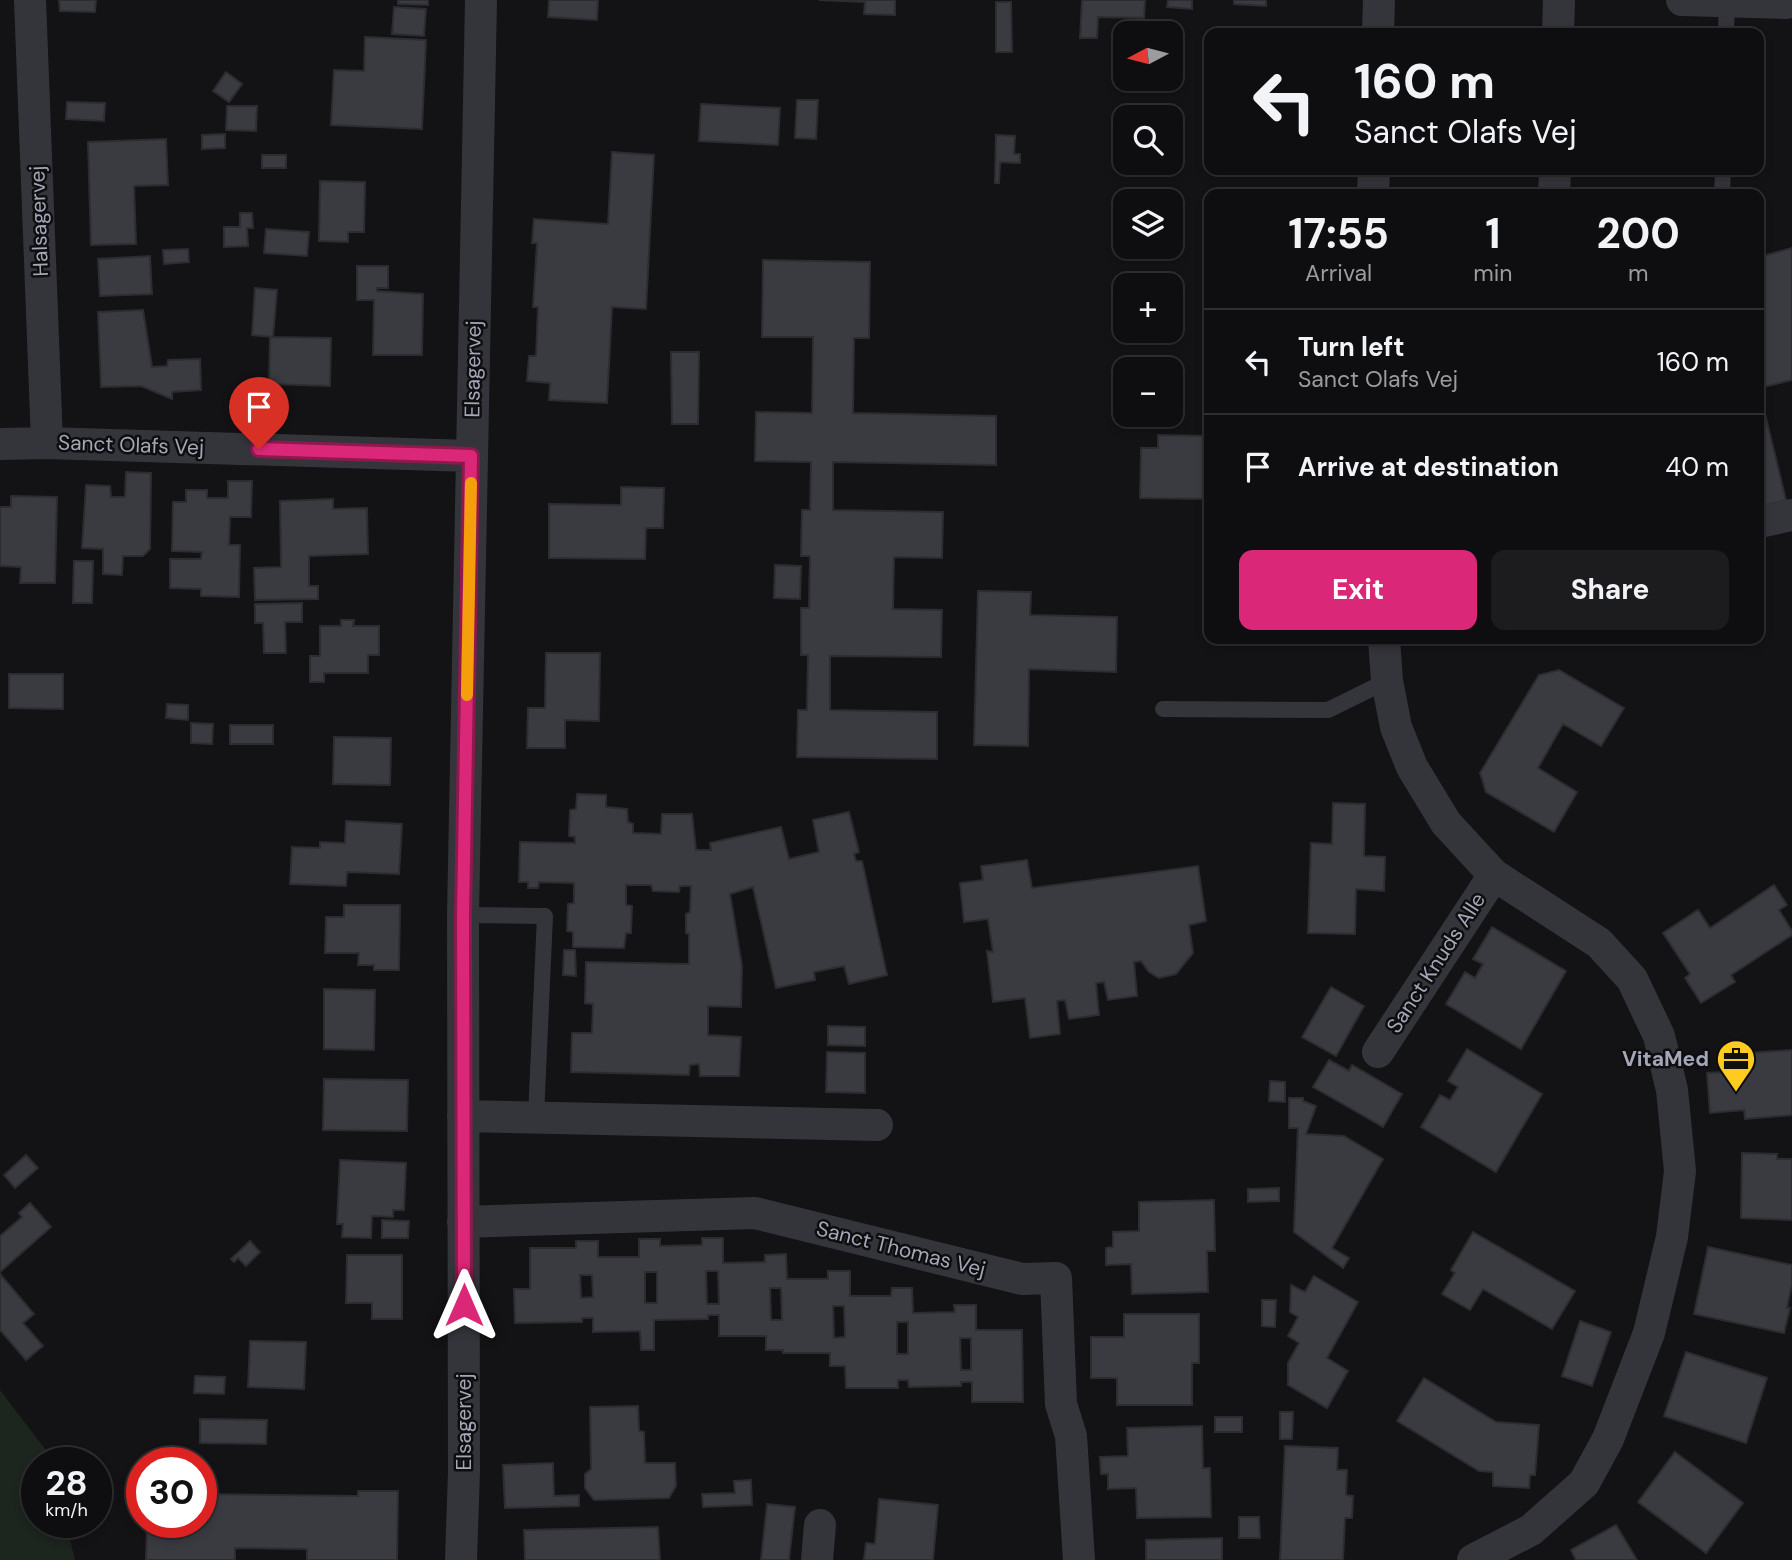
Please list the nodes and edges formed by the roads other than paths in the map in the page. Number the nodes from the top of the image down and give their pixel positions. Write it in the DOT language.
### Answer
graph roads {
  1 [pos="30,0"];
  2 [pos="481,0"];
  3 [pos="1379,0"];
  4 [pos="1559,0"];
  5 [pos="1682,0"];
  6 [pos="1786,0"];
  7 [pos="1727,1"];
  8 [pos="1378,28"];
  9 [pos="1558,28"];
  10 [pos="1726,28"];
  11 [pos="47,443"];
  12 [pos="0,444"];
  13 [pos="471,456"];
  14 [pos="1792,515"];
  15 [pos="1764,521"];
  16 [pos="1384,644"];
  17 [pos="1387,681"];
  18 [pos="1163,709"];
  19 [pos="1494,875"];
  20 [pos="463,915"];
  21 [pos="1378,1052"];
  22 [pos="463,1116"];
  23 [pos="536,1117"];
  24 [pos="877,1125"];
  25 [pos="463,1222"];
  26 [pos="820,1525"];
  27 [pos="461,1560"];
  28 [pos="817,1560"];
  29 [pos="1079,1560"];
  30 [pos="1473,1560"];
  1 -- 11 [label="street, Halsagervej"];
  2 -- 13 [label="street, Elsagervej"];
  3 -- 8 [label="street"];
  4 -- 9 [label="street"];
  5 -- 7 [label="street"];
  6 -- 7 [label="street"];
  7 -- 10 [label="lane"];
  11 -- 12 [label="street, Sanct Olafs Vej"];
  11 -- 13 [label="street, Sanct Olafs Vej"];
  13 -- 20 [label="street, Elsagervej"];
  14 -- 15 [label="street"];
  16 -- 17 [label="street, Sanct Knuds Alle"];
  17 -- 18 [label="lane"];
  17 -- 19 [label="street, Sanct Knuds Alle"];
  19 -- 21 [label="street, Sanct Knuds Alle"];
  19 -- 30 [label="street, Sanct Knuds Alle"];
  20 -- 22 [label="street, Elsagervej"];
  20 -- 23 [label="lane"];
  22 -- 23 [label="street"];
  22 -- 25 [label="street, Elsagervej"];
  23 -- 24 [label="street"];
  25 -- 27 [label="street, Elsagervej"];
  25 -- 29 [label="street, Sanct Thomas Vej"];
  26 -- 28 [label="street"];
}
